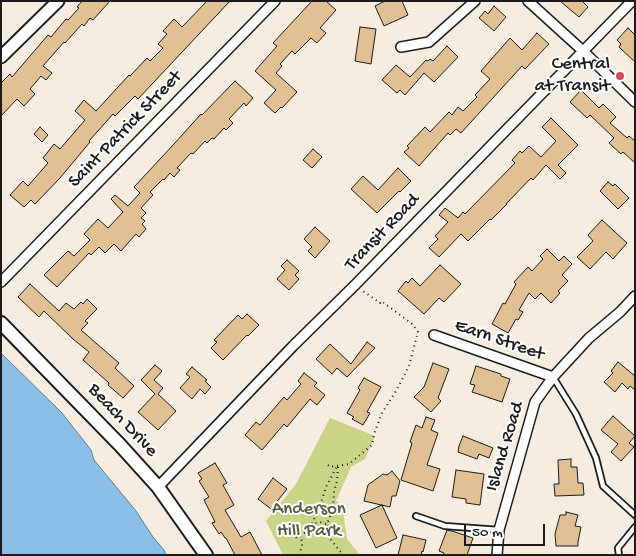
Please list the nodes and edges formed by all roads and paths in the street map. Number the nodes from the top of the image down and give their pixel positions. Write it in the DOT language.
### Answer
graph roads {
  1 [pos="58,1"];
  2 [pos="275,1"];
  3 [pos="474,1"];
  4 [pos="528,1"];
  5 [pos="632,1"];
  6 [pos="401,46"];
  7 [pos="584,51"];
  8 [pos="1,56"];
  9 [pos="635,102"];
  10 [pos="1,282"];
  11 [pos="355,285"];
  12 [pos="635,296"];
  13 [pos="1,323"];
  14 [pos="434,335"];
  15 [pos="554,377"];
  16 [pos="328,465"];
  17 [pos="337,466"];
  18 [pos="158,488"];
  19 [pos="635,515"];
  20 [pos="416,516"];
  21 [pos="312,524"];
  22 [pos="327,524"];
  23 [pos="635,527"];
  24 [pos="498,530"];
  25 [pos="300,536"];
  26 [pos="296,537"];
  27 [pos="206,555"];
  28 [pos="299,555"];
  29 [pos="343,555"];
  30 [pos="497,555"];
  31 [pos="619,555"];
  1 -- 8 [label="street"];
  2 -- 10 [label="street, Saint Patrick Street"];
  3 -- 6 [label="street"];
  4 -- 7 [label="street"];
  5 -- 7 [label="street, Transit Road"];
  7 -- 9 [label="street"];
  7 -- 11 [label="street, Transit Road"];
  11 -- 17 [label="path"];
  11 -- 18 [label="street, Transit Road"];
  12 -- 15 [label="street, Island Road"];
  13 -- 18 [label="main road, Beach Drive"];
  14 -- 15 [label="street, Earn Street"];
  15 -- 19 [label="lane"];
  15 -- 24 [label="street, Island Road"];
  16 -- 17 [label="path"];
  17 -- 21 [label="path"];
  17 -- 22 [label="path"];
  18 -- 27 [label="main road, Beach Drive"];
  20 -- 24 [label="lane"];
  21 -- 22 [label="path"];
  21 -- 25 [label="path"];
  22 -- 29 [label="path"];
  23 -- 31 [label="lane"];
  24 -- 30 [label="street, Island Road"];
  25 -- 26 [label="path"];
  25 -- 28 [label="path"];
}
